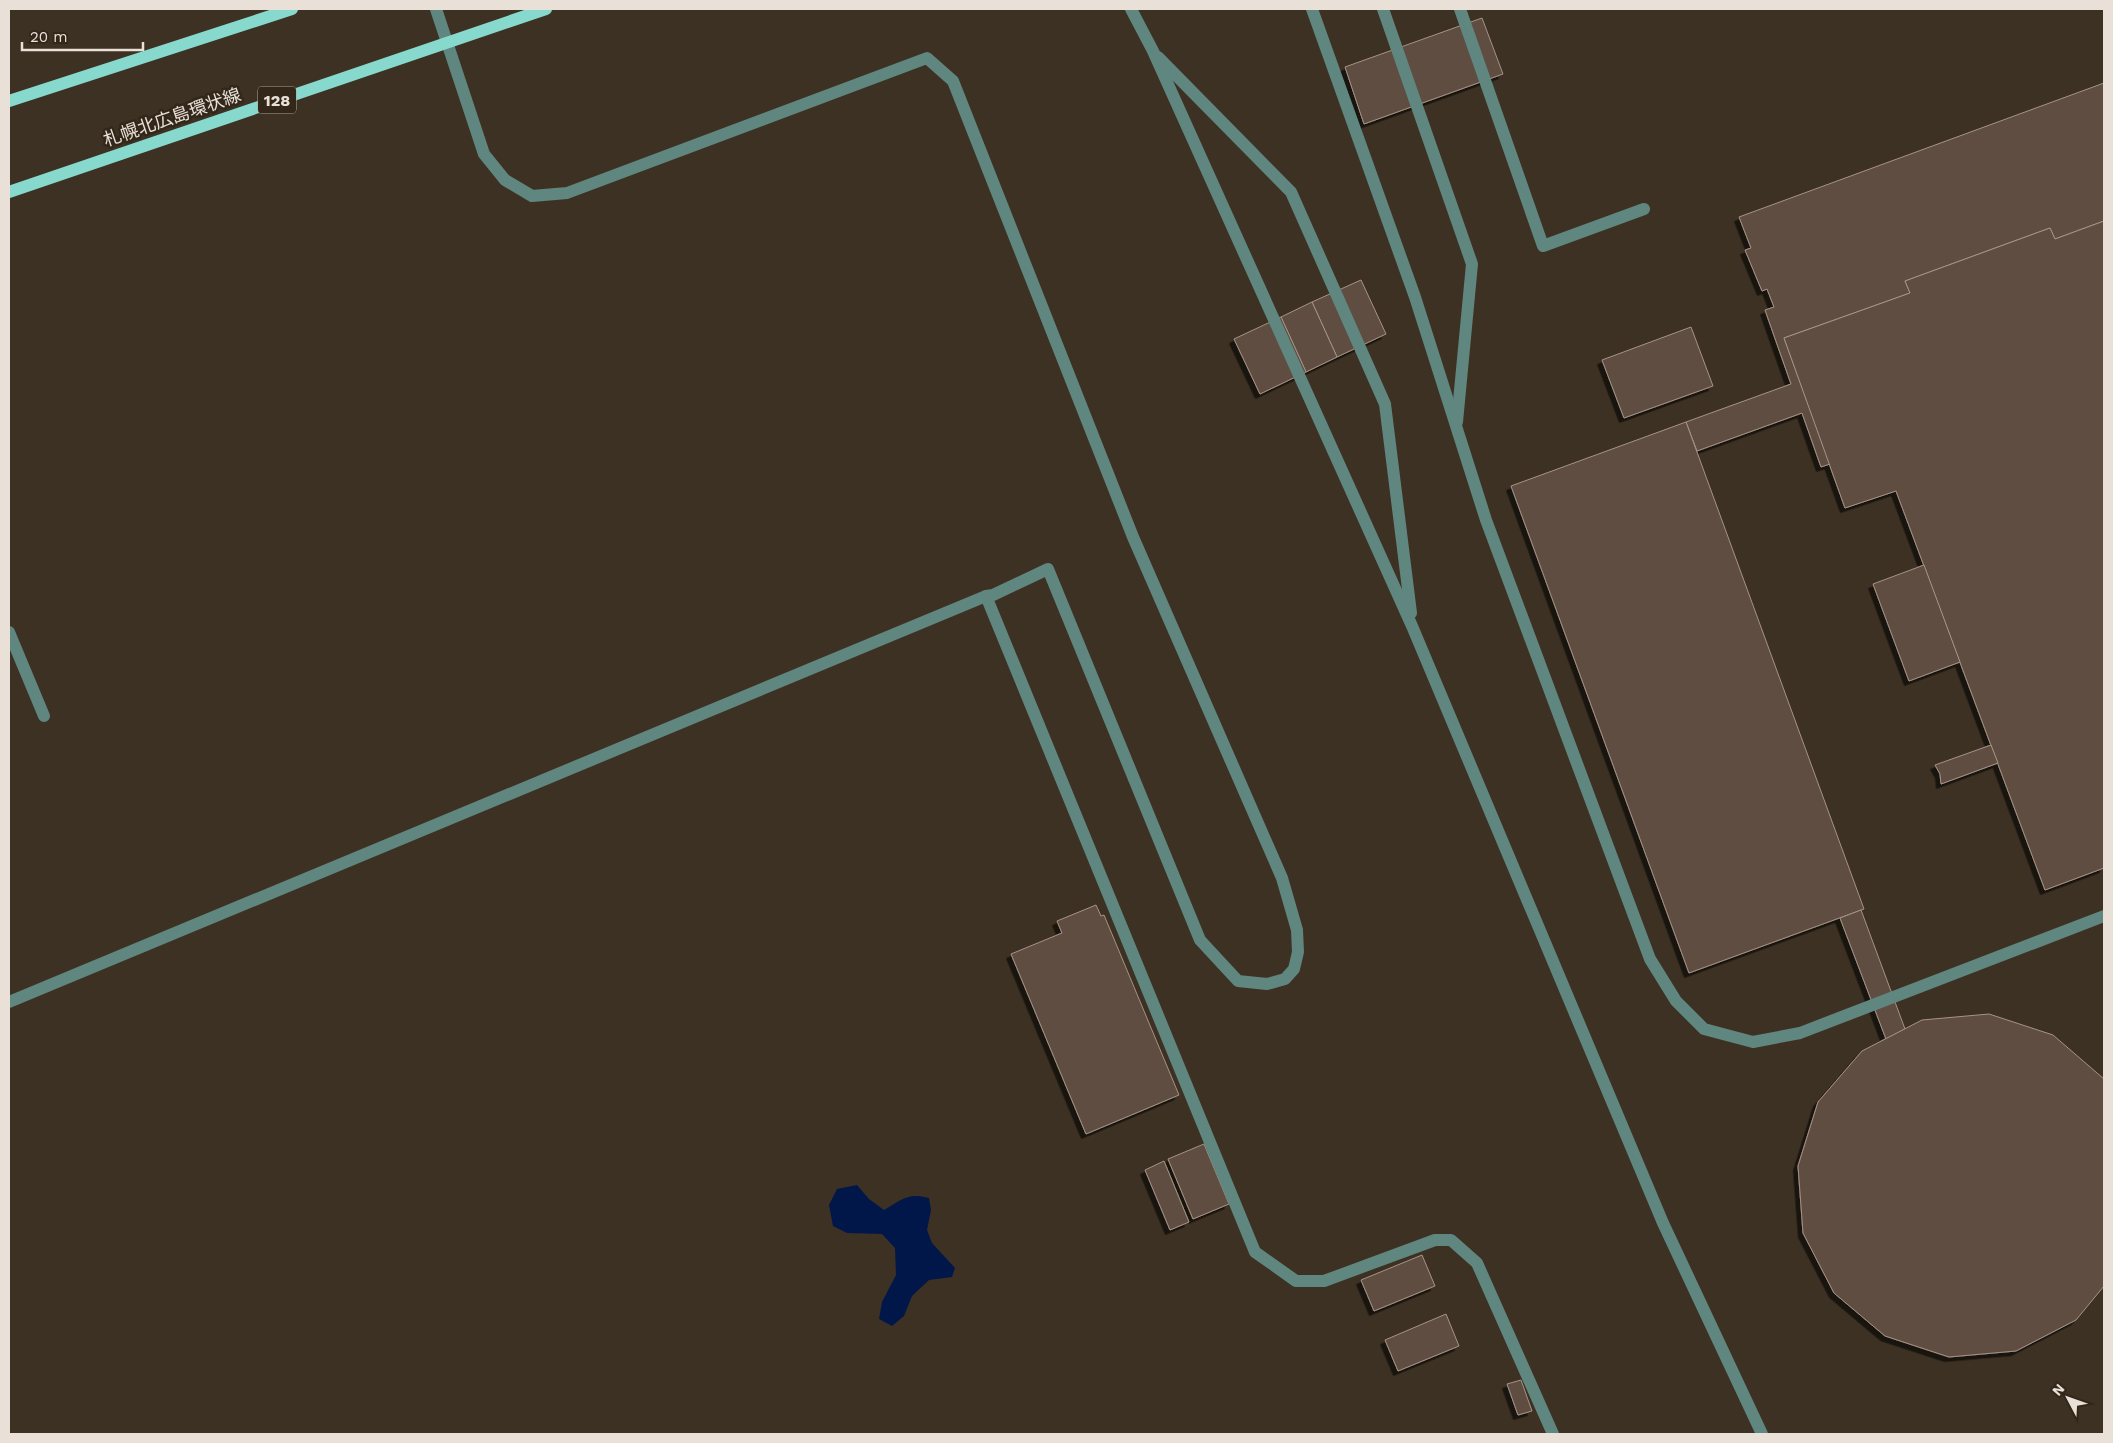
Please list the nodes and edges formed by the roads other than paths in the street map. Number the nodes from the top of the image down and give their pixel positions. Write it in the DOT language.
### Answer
graph roads {
  1 [pos="292,9"];
  2 [pos="436,9"];
  3 [pos="546,9"];
  4 [pos="1131,9"];
  5 [pos="1312,9"];
  6 [pos="1383,9"];
  7 [pos="1460,9"];
  8 [pos="446,42"];
  9 [pos="1153,51"];
  10 [pos="9,102"];
  11 [pos="9,192"];
  12 [pos="1644,209"];
  13 [pos="1456,427"];
  14 [pos="986,596"];
  15 [pos="1412,626"];
  16 [pos="9,632"];
  17 [pos="44,716"];
  18 [pos="2104,916"];
  19 [pos="9,1002"];
  20 [pos="1553,1434"];
  21 [pos="1762,1434"];
  1 -- 10 [label="main road"];
  2 -- 8 [label="street"];
  3 -- 8 [label="main road, 札幌北広島環状線 / 128"];
  4 -- 9 [label="street"];
  5 -- 13 [label="street"];
  6 -- 13 [label="street"];
  7 -- 12 [label="street"];
  8 -- 11 [label="main road, 札幌北広島環状線 / 128"];
  8 -- 14 [label="street"];
  9 -- 15 [label="street"];
  9 -- 15 [label="street"];
  13 -- 18 [label="street"];
  14 -- 19 [label="street"];
  14 -- 20 [label="street"];
  15 -- 21 [label="street"];
  16 -- 17 [label="street"];
}
